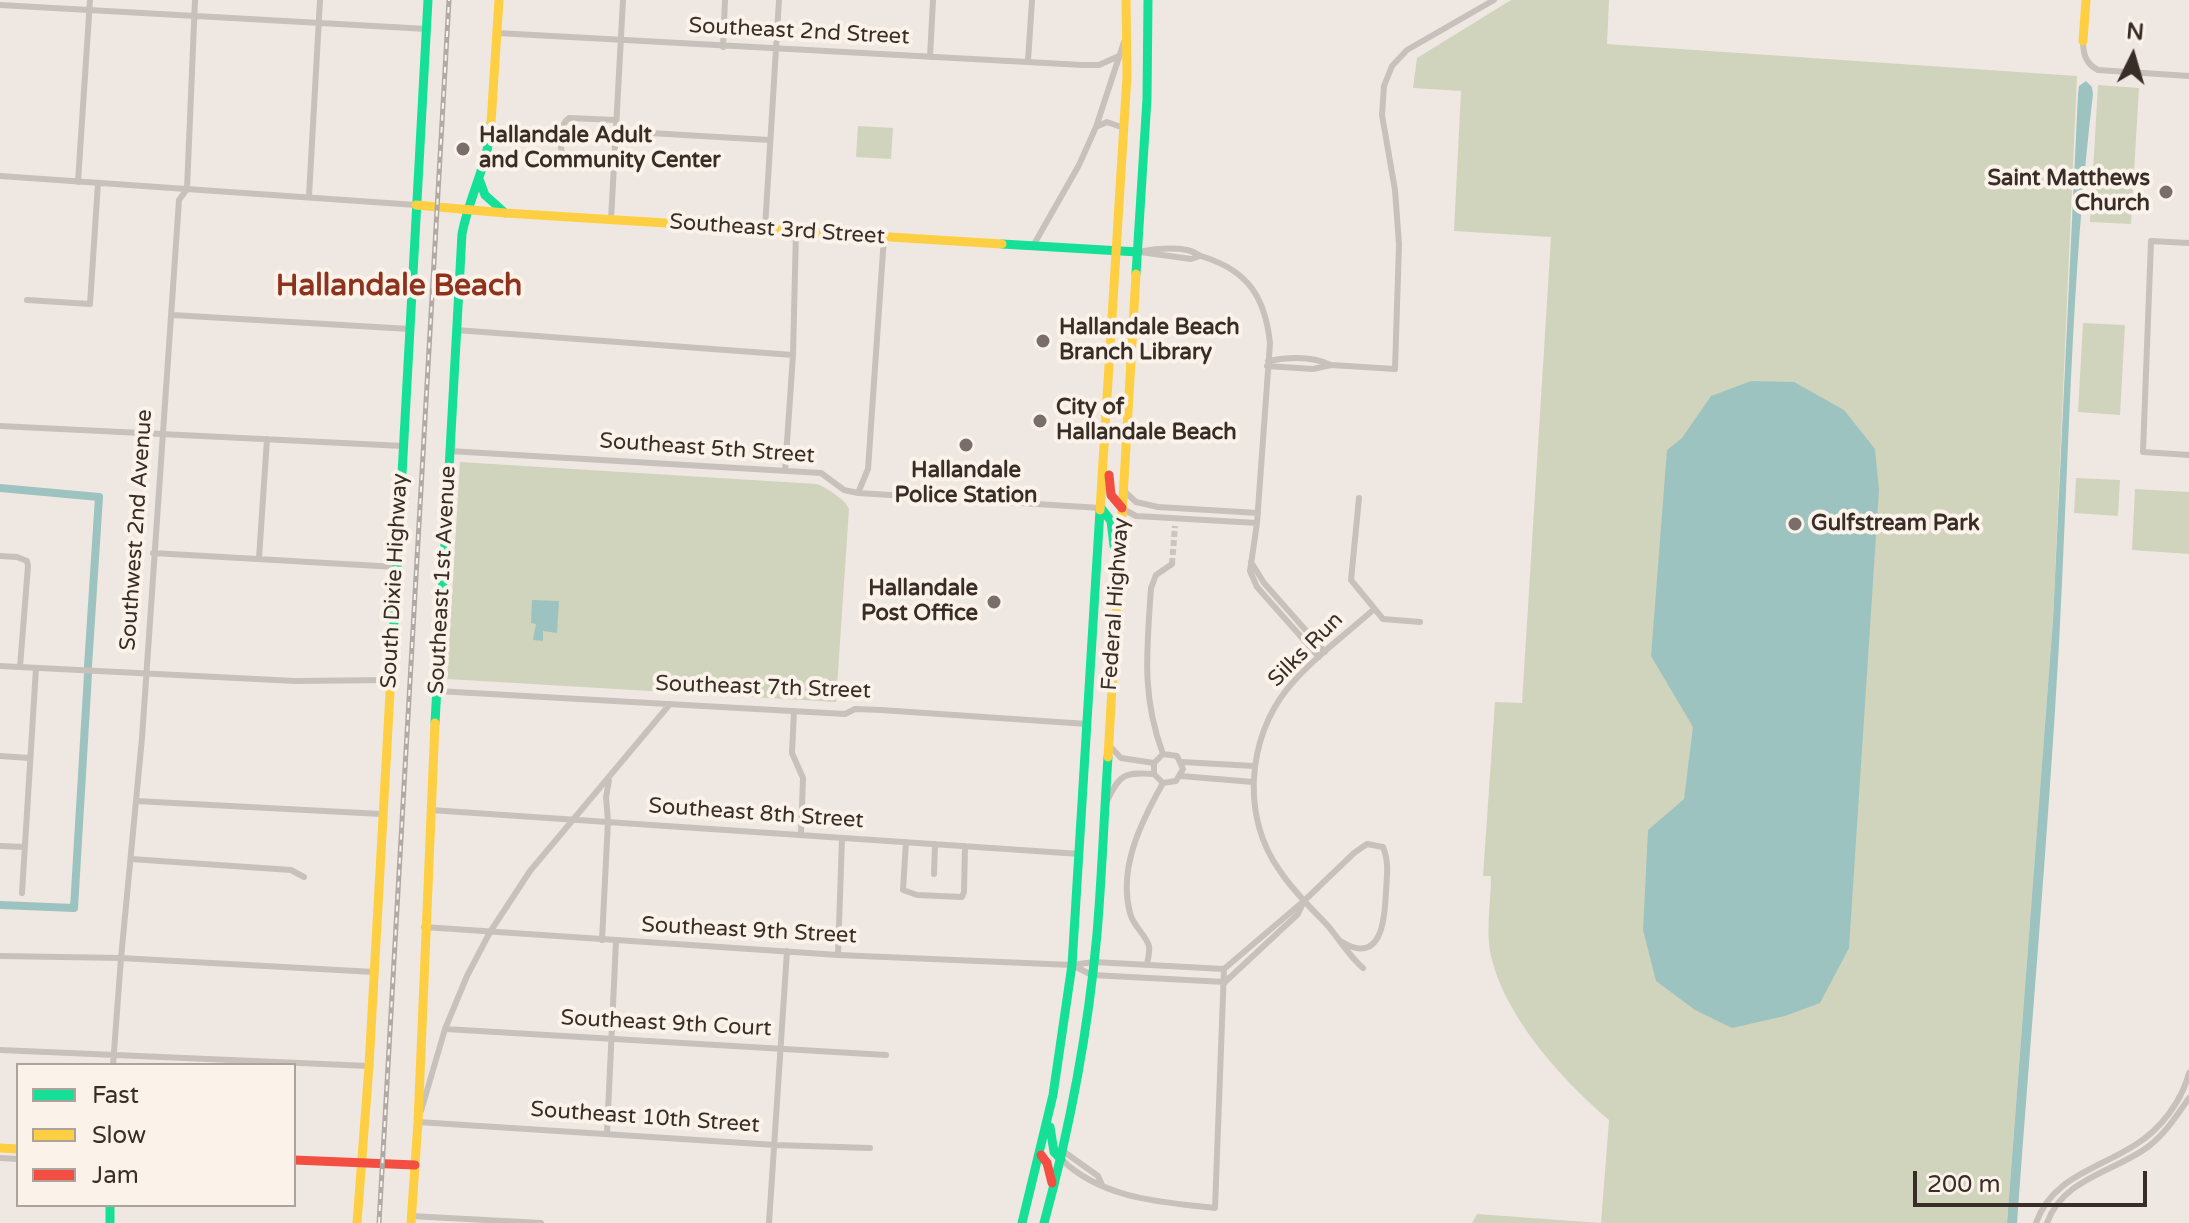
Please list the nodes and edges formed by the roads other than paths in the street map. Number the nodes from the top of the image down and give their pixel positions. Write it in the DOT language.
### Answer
graph roads {
  1 [pos="90,0"];
  2 [pos="195,0"];
  3 [pos="320,0"];
  4 [pos="428,0"];
  5 [pos="499,0"];
  6 [pos="623,0"];
  7 [pos="725,0"];
  8 [pos="779,0"];
  9 [pos="933,0"];
  10 [pos="1032,0"];
  11 [pos="1126,0"];
  12 [pos="1148,0"];
  13 [pos="1494,0"];
  14 [pos="2086,0"];
  15 [pos="0,5"];
  16 [pos="89,10"];
  17 [pos="194,17"];
  18 [pos="318,23"];
  19 [pos="427,29"];
  20 [pos="1127,30"];
  21 [pos="497,33"];
  22 [pos="621,41"];
  23 [pos="2083,41"];
  24 [pos="723,47"];
  25 [pos="776,50"];
  26 [pos="1119,56"];
  27 [pos="930,57"];
  28 [pos="1028,61"];
  29 [pos="1099,65"];
  30 [pos="2189,76"];
  31 [pos="1111,81"];
  32 [pos="616,120"];
  33 [pos="1096,127"];
  34 [pos="1124,128"];
  35 [pos="616,131"];
  36 [pos="769,140"];
  37 [pos="614,161"];
  38 [pos="0,176"];
  39 [pos="479,178"];
  40 [pos="78,182"];
  41 [pos="98,183"];
  42 [pos="187,189"];
  43 [pos="309,196"];
  44 [pos="416,205"];
  45 [pos="466,211"];
  46 [pos="505,213"];
  47 [pos="611,220"];
  48 [pos="765,228"];
  49 [pos="796,230"];
  50 [pos="884,237"];
  51 [pos="2189,243"];
  52 [pos="1033,246"];
  53 [pos="1116,251"];
  54 [pos="1138,252"];
  55 [pos="27,300"];
  56 [pos="172,315"];
  57 [pos="410,329"];
  58 [pos="456,330"];
  59 [pos="793,355"];
  60 [pos="1268,364"];
  61 [pos="0,426"];
  62 [pos="162,433"];
  63 [pos="267,439"];
  64 [pos="403,446"];
  65 [pos="449,451"];
  66 [pos="2189,455"];
  67 [pos="1104,460"];
  68 [pos="785,471"];
  69 [pos="1123,490"];
  70 [pos="858,493"];
  71 [pos="1359,498"];
  72 [pos="1101,508"];
  73 [pos="1122,508"];
  74 [pos="1258,513"];
  75 [pos="1257,523"];
  76 [pos="153,553"];
  77 [pos="1119,555"];
  78 [pos="0,556"];
  79 [pos="259,558"];
  80 [pos="1251,562"];
  81 [pos="1172,564"];
  82 [pos="396,567"];
  83 [pos="1373,610"];
  84 [pos="1420,622"];
  85 [pos="1325,652"];
  86 [pos="1319,657"];
  87 [pos="0,666"];
  88 [pos="20,667"];
  89 [pos="36,668"];
  90 [pos="145,673"];
  91 [pos="390,680"];
  92 [pos="437,691"];
  93 [pos="670,704"];
  94 [pos="794,711"];
  95 [pos="1087,724"];
  96 [pos="1107,744"];
  97 [pos="1163,754"];
  98 [pos="0,756"];
  99 [pos="29,758"];
  100 [pos="1182,762"];
  101 [pos="1154,763"];
  102 [pos="1254,766"];
  103 [pos="1154,774"];
  104 [pos="1181,776"];
  105 [pos="610,778"];
  106 [pos="1253,782"];
  107 [pos="1163,783"];
  108 [pos="136,801"];
  109 [pos="1104,808"];
  110 [pos="430,810"];
  111 [pos="381,814"];
  112 [pos="574,819"];
  113 [pos="608,821"];
  114 [pos="801,835"];
  115 [pos="842,838"];
  116 [pos="906,842"];
  117 [pos="935,844"];
  118 [pos="0,846"];
  119 [pos="965,846"];
  120 [pos="25,847"];
  121 [pos="1080,854"];
  122 [pos="131,859"];
  123 [pos="934,874"];
  124 [pos="304,877"];
  125 [pos="22,893"];
  126 [pos="1305,900"];
  127 [pos="424,927"];
  128 [pos="490,932"];
  129 [pos="602,940"];
  130 [pos="616,941"];
  131 [pos="1341,941"];
  132 [pos="787,951"];
  133 [pos="838,955"];
  134 [pos="0,956"];
  135 [pos="121,958"];
  136 [pos="1094,962"];
  137 [pos="1147,964"];
  138 [pos="1072,965"];
  139 [pos="1363,968"];
  140 [pos="1224,969"];
  141 [pos="374,972"];
  142 [pos="1092,975"];
  143 [pos="1225,982"];
  144 [pos="445,1029"];
  145 [pos="610,1040"];
  146 [pos="782,1048"];
  147 [pos="0,1050"];
  148 [pos="114,1054"];
  149 [pos="886,1055"];
  150 [pos="113,1063"];
  151 [pos="369,1066"];
  152 [pos="2189,1073"];
  153 [pos="2187,1090"];
  154 [pos="2189,1098"];
  155 [pos="1049,1118"];
  156 [pos="418,1122"];
  157 [pos="607,1133"];
  158 [pos="775,1145"];
  159 [pos="870,1148"];
  160 [pos="1041,1155"];
  161 [pos="1062,1155"];
  162 [pos="2121,1158"];
  163 [pos="296,1160"];
  164 [pos="362,1163"];
  165 [pos="415,1165"];
  166 [pos="1053,1189"];
  167 [pos="411,1219"];
  168 [pos="357,1223"];
  169 [pos="541,1223"];
  170 [pos="769,1223"];
  171 [pos="1022,1223"];
  172 [pos="1044,1223"];
  173 [pos="2036,1223"];
  174 [pos="2047,1223"];
  1 -- 16 [label="street"];
  2 -- 17 [label="street, Southwest 2nd Avenue"];
  3 -- 18 [label="street"];
  4 -- 19 [label="main road, South Dixie Highway"];
  5 -- 21 [label="main road, Southeast 1st Avenue"];
  6 -- 22 [label="street"];
  7 -- 24 [label="street"];
  8 -- 25 [label="street"];
  9 -- 27 [label="street"];
  10 -- 28 [label="street"];
  11 -- 20 [label="main road, Federal Highway"];
  12 -- 54 [label="main road, Federal Highway"];
  13 -- 60 [label="street"];
  14 -- 23 [label="main road"];
  15 -- 16 [label="street"];
  16 -- 17 [label="street"];
  16 -- 40 [label="street"];
  17 -- 18 [label="street"];
  17 -- 42 [label="street, Southwest 2nd Avenue"];
  18 -- 19 [label="street"];
  18 -- 43 [label="street"];
  19 -- 44 [label="main road, South Dixie Highway"];
  20 -- 26 [label="street"];
  20 -- 34 [label="main road, Federal Highway"];
  21 -- 22 [label="street, Southeast 2nd Street"];
  21 -- 39 [label="main road, Southeast 1st Avenue"];
  22 -- 24 [label="street, Southeast 2nd Street"];
  22 -- 32 [label="street"];
  23 -- 30 [label="street"];
  24 -- 25 [label="street, Southeast 2nd Street"];
  25 -- 27 [label="street, Southeast 2nd Street"];
  25 -- 36 [label="street"];
  26 -- 29 [label="street, Southeast 2nd Street"];
  26 -- 31 [label="street"];
  27 -- 28 [label="street, Southeast 2nd Street"];
  28 -- 29 [label="street, Southeast 2nd Street"];
  29 -- 31 [label="street"];
  31 -- 33 [label="street"];
  32 -- 35 [label="street"];
  32 -- 37 [label="street"];
  33 -- 34 [label="street"];
  33 -- 52 [label="street"];
  34 -- 53 [label="main road, Federal Highway"];
  35 -- 36 [label="street"];
  35 -- 37 [label="street"];
  36 -- 48 [label="street"];
  37 -- 47 [label="street"];
  38 -- 40 [label="street"];
  39 -- 45 [label="main road, Southeast 1st Avenue"];
  39 -- 46 [label="main road"];
  40 -- 41 [label="street"];
  41 -- 42 [label="street"];
  41 -- 55 [label="street"];
  42 -- 43 [label="street"];
  42 -- 56 [label="street, Southwest 2nd Avenue"];
  43 -- 44 [label="street"];
  44 -- 45 [label="main road, Southeast 3rd Street"];
  44 -- 57 [label="main road, South Dixie Highway"];
  45 -- 46 [label="main road, Southeast 3rd Street"];
  45 -- 58 [label="main road, Southeast 1st Avenue"];
  46 -- 47 [label="main road, Southeast 3rd Street"];
  47 -- 48 [label="main road, Southeast 3rd Street"];
  48 -- 49 [label="main road, Southeast 3rd Street"];
  49 -- 50 [label="main road, Southeast 3rd Street"];
  49 -- 59 [label="street"];
  50 -- 52 [label="main road, Southeast 3rd Street"];
  50 -- 70 [label="street"];
  51 -- 66 [label="street"];
  52 -- 53 [label="main road, Southeast 3rd Street"];
  53 -- 54 [label="main road, Southeast 3rd Street"];
  53 -- 67 [label="main road, Federal Highway"];
  54 -- 60 [label="street"];
  54 -- 69 [label="main road, Federal Highway"];
  56 -- 57 [label="street"];
  56 -- 62 [label="street, Southwest 2nd Avenue"];
  57 -- 64 [label="main road, South Dixie Highway"];
  58 -- 59 [label="street"];
  58 -- 65 [label="main road, Southeast 1st Avenue"];
  59 -- 68 [label="street"];
  60 -- 74 [label="street"];
  61 -- 62 [label="street"];
  62 -- 63 [label="street"];
  62 -- 76 [label="street, Southwest 2nd Avenue"];
  63 -- 64 [label="street"];
  63 -- 79 [label="street"];
  64 -- 82 [label="main road, South Dixie Highway"];
  65 -- 68 [label="street, Southeast 5th Street"];
  65 -- 92 [label="main road, Southeast 1st Avenue"];
  67 -- 72 [label="main road, Federal Highway"];
  67 -- 73 [label="main road"];
  68 -- 70 [label="street, Southeast 5th Street"];
  69 -- 73 [label="main road, Federal Highway"];
  69 -- 74 [label="street"];
  70 -- 72 [label="street, Southeast 5th Street"];
  71 -- 83 [label="street"];
  72 -- 77 [label="main road"];
  72 -- 95 [label="main road, Federal Highway"];
  73 -- 75 [label="street"];
  73 -- 77 [label="main road, Federal Highway"];
  74 -- 75 [label="street"];
  75 -- 80 [label="street"];
  76 -- 79 [label="street"];
  76 -- 90 [label="street, Southwest 2nd Avenue"];
  77 -- 96 [label="main road, Federal Highway"];
  78 -- 88 [label="street"];
  79 -- 82 [label="street"];
  80 -- 85 [label="street"];
  80 -- 86 [label="street"];
  81 -- 97 [label="street"];
  82 -- 91 [label="main road, South Dixie Highway"];
  83 -- 84 [label="street"];
  83 -- 85 [label="street, Silks Run"];
  85 -- 86 [label="street, Silks Run"];
  86 -- 102 [label="street, Silks Run"];
  87 -- 88 [label="street"];
  88 -- 89 [label="street"];
  89 -- 90 [label="street"];
  89 -- 99 [label="street"];
  90 -- 91 [label="street"];
  90 -- 108 [label="street, Southwest 2nd Avenue"];
  91 -- 111 [label="main road, South Dixie Highway"];
  92 -- 93 [label="street, Southeast 7th Street"];
  92 -- 110 [label="main road, Southeast 1st Avenue"];
  93 -- 94 [label="street, Southeast 7th Street"];
  93 -- 105 [label="street"];
  94 -- 95 [label="street, Southeast 7th Street"];
  94 -- 114 [label="street"];
  95 -- 121 [label="main road, Federal Highway"];
  96 -- 101 [label="street"];
  96 -- 109 [label="main road, Federal Highway"];
  97 -- 100 [label="street"];
  97 -- 101 [label="street"];
  98 -- 99 [label="street"];
  99 -- 120 [label="street"];
  100 -- 102 [label="street"];
  100 -- 104 [label="street"];
  101 -- 103 [label="street"];
  102 -- 106 [label="street, Silks Run"];
  103 -- 107 [label="street"];
  103 -- 109 [label="street"];
  104 -- 106 [label="street"];
  104 -- 107 [label="street"];
  105 -- 112 [label="street"];
  105 -- 113 [label="street"];
  106 -- 126 [label="street, Silks Run"];
  107 -- 137 [label="street"];
  108 -- 111 [label="street"];
  108 -- 122 [label="street, Southwest 2nd Avenue"];
  109 -- 136 [label="main road, Federal Highway"];
  110 -- 112 [label="street, Southeast 8th Street"];
  110 -- 127 [label="main road, Southeast 1st Avenue"];
  111 -- 141 [label="main road, South Dixie Highway"];
  112 -- 113 [label="street, Southeast 8th Street"];
  112 -- 128 [label="street"];
  113 -- 114 [label="street, Southeast 8th Street"];
  113 -- 129 [label="street"];
  114 -- 115 [label="street, Southeast 8th Street"];
  115 -- 116 [label="street, Southeast 8th Street"];
  115 -- 133 [label="street"];
  116 -- 117 [label="street, Southeast 8th Street"];
  116 -- 119 [label="street"];
  117 -- 119 [label="street, Southeast 8th Street"];
  117 -- 123 [label="street"];
  118 -- 120 [label="street"];
  119 -- 121 [label="street, Southeast 8th Street"];
  120 -- 125 [label="street"];
  121 -- 138 [label="main road, Federal Highway"];
  122 -- 124 [label="street"];
  122 -- 135 [label="street, Southwest 2nd Avenue"];
  126 -- 131 [label="street, Silks Run"];
  126 -- 131 [label="street"];
  126 -- 140 [label="street"];
  126 -- 143 [label="street"];
  127 -- 128 [label="street, Southeast 9th Street"];
  127 -- 156 [label="main road, Southeast 1st Avenue"];
  128 -- 129 [label="street, Southeast 9th Street"];
  128 -- 144 [label="street"];
  129 -- 130 [label="street, Southeast 9th Street"];
  130 -- 132 [label="street, Southeast 9th Street"];
  130 -- 145 [label="street"];
  131 -- 139 [label="street, Silks Run"];
  132 -- 133 [label="street, Southeast 9th Street"];
  132 -- 146 [label="street"];
  133 -- 138 [label="street, Southeast 9th Street"];
  134 -- 135 [label="street"];
  135 -- 141 [label="street"];
  135 -- 148 [label="street, Southwest 2nd Avenue"];
  136 -- 137 [label="street"];
  136 -- 138 [label="street"];
  136 -- 142 [label="main road, Federal Highway"];
  137 -- 140 [label="street"];
  138 -- 142 [label="street"];
  138 -- 155 [label="main road, Federal Highway"];
  140 -- 143 [label="street"];
  141 -- 151 [label="main road, South Dixie Highway"];
  142 -- 143 [label="street"];
  142 -- 161 [label="main road, Federal Highway"];
  143 -- 161 [label="street"];
  144 -- 145 [label="street, Southeast 9th Court"];
  144 -- 156 [label="street"];
  145 -- 146 [label="street, Southeast 9th Court"];
  145 -- 157 [label="street"];
  146 -- 149 [label="street, Southeast 9th Court"];
  146 -- 158 [label="street"];
  147 -- 148 [label="street"];
  148 -- 150 [label="street, Southwest 2nd Avenue"];
  148 -- 151 [label="street"];
  151 -- 164 [label="main road, South Dixie Highway"];
  152 -- 153 [label="street"];
  153 -- 162 [label="street"];
  154 -- 162 [label="street"];
  155 -- 160 [label="main road, Federal Highway"];
  155 -- 161 [label="main road"];
  156 -- 157 [label="street, Southeast 10th Street"];
  156 -- 165 [label="main road, Southeast 1st Avenue"];
  157 -- 158 [label="street, Southeast 10th Street"];
  158 -- 159 [label="street, Southeast 10th Street"];
  158 -- 170 [label="street"];
  160 -- 166 [label="main road"];
  160 -- 171 [label="main road, Federal Highway"];
  161 -- 166 [label="main road, Federal Highway"];
  162 -- 173 [label="street"];
  162 -- 174 [label="street"];
  163 -- 164 [label="main road"];
  164 -- 165 [label="main road"];
  164 -- 168 [label="main road, South Dixie Highway"];
  165 -- 167 [label="main road, Southeast 1st Avenue"];
  166 -- 172 [label="main road, Federal Highway"];
  167 -- 169 [label="street"];
}
